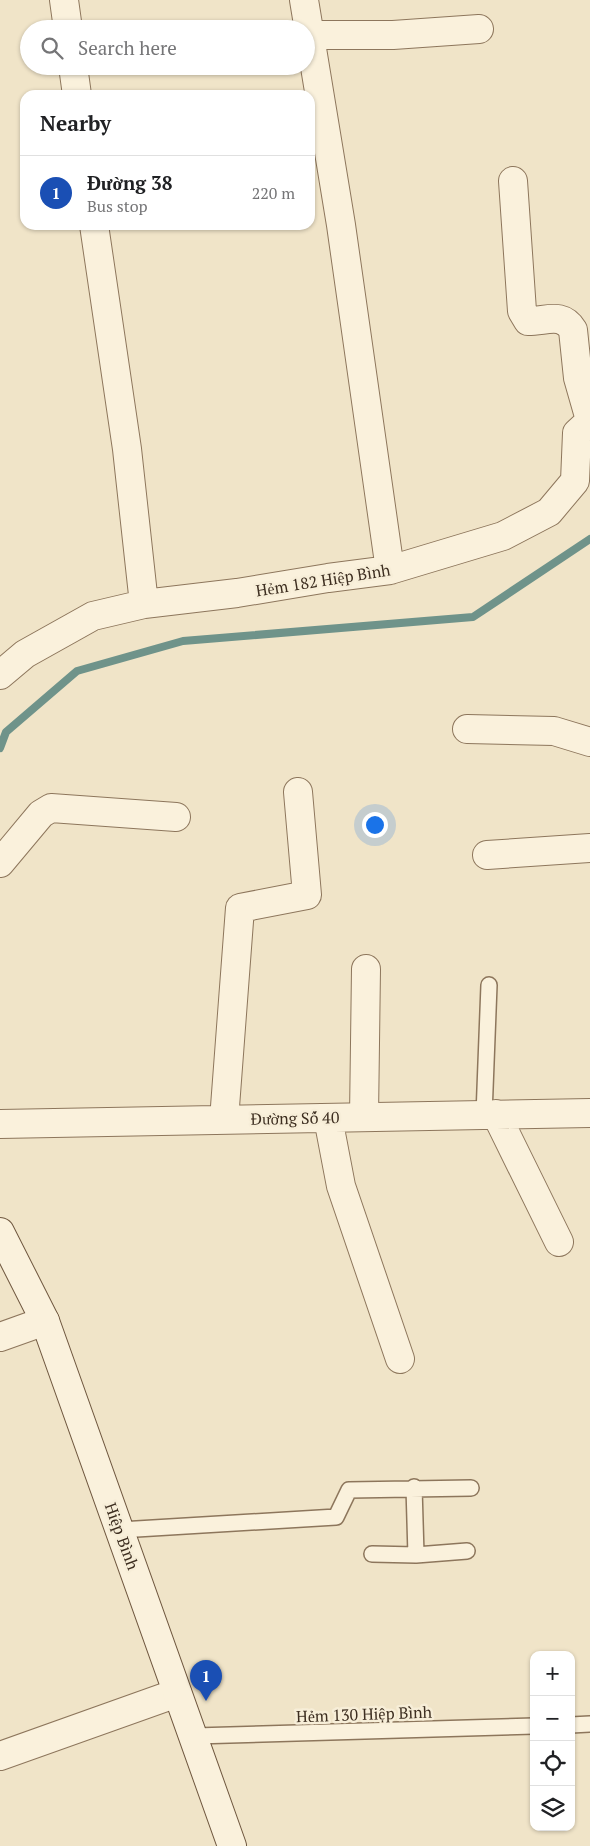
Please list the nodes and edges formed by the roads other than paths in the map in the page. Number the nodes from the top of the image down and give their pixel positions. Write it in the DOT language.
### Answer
graph roads {
  1 [pos="64,0"];
  2 [pos="304,0"];
  3 [pos="67,20"];
  4 [pos="307,20"];
  5 [pos="479,29"];
  6 [pos="315,35"];
  7 [pos="315,66"];
  8 [pos="74,75"];
  9 [pos="76,90"];
  10 [pos="513,181"];
  11 [pos="95,230"];
  12 [pos="590,420"];
  13 [pos="390,570"];
  14 [pos="144,604"];
  15 [pos="0,675"];
  16 [pos="467,729"];
  17 [pos="590,742"];
  18 [pos="298,792"];
  19 [pos="176,817"];
  20 [pos="590,848"];
  21 [pos="487,855"];
  22 [pos="0,863"];
  23 [pos="366,969"];
  24 [pos="488,985"];
  25 [pos="590,1112"];
  26 [pos="490,1115"];
  27 [pos="364,1117"];
  28 [pos="328,1118"];
  29 [pos="224,1120"];
  30 [pos="0,1124"];
  31 [pos="1,1235"];
  32 [pos="559,1242"];
  33 [pos="45,1321"];
  34 [pos="0,1337"];
  35 [pos="400,1359"];
  36 [pos="414,1487"];
  37 [pos="471,1488"];
  38 [pos="120,1530"];
  39 [pos="466,1551"];
  40 [pos="372,1554"];
  41 [pos="416,1555"];
  42 [pos="177,1693"];
  43 [pos="590,1724"];
  44 [pos="575,1725"];
  45 [pos="530,1726"];
  46 [pos="194,1736"];
  47 [pos="0,1756"];
  48 [pos="232,1846"];
  1 -- 3 [label="street"];
  2 -- 4 [label="street"];
  5 -- 6 [label="street"];
  7 -- 13 [label="street"];
  8 -- 9 [label="street"];
  10 -- 12 [label="street"];
  11 -- 14 [label="street"];
  12 -- 13 [label="street, Hẻm 182 Hiệp Bình"];
  13 -- 14 [label="street, Hẻm 182 Hiệp Bình"];
  14 -- 15 [label="street, Hẻm 182 Hiệp Bình"];
  16 -- 17 [label="street"];
  18 -- 29 [label="street"];
  19 -- 22 [label="street"];
  20 -- 21 [label="street"];
  23 -- 27 [label="street"];
  24 -- 26 [label="lane"];
  25 -- 26 [label="street, Đường Số 40"];
  26 -- 27 [label="street, Đường Số 40"];
  26 -- 32 [label="street"];
  27 -- 28 [label="street, Đường Số 40"];
  28 -- 29 [label="street, Đường Số 40"];
  28 -- 35 [label="street"];
  29 -- 30 [label="street, Đường Số 40"];
  31 -- 33 [label="street, Hiệp Bình"];
  33 -- 34 [label="street"];
  33 -- 38 [label="street, Hiệp Bình"];
  36 -- 37 [label="lane"];
  36 -- 38 [label="lane"];
  36 -- 41 [label="lane"];
  38 -- 42 [label="street, Hiệp Bình"];
  39 -- 41 [label="lane"];
  40 -- 41 [label="lane"];
  42 -- 46 [label="street, Hiệp Bình"];
  42 -- 47 [label="street"];
  43 -- 44 [label="lane"];
  45 -- 46 [label="lane, Hẻm 130 Hiệp Bình"];
  46 -- 48 [label="street, Hiệp Bình"];
}
